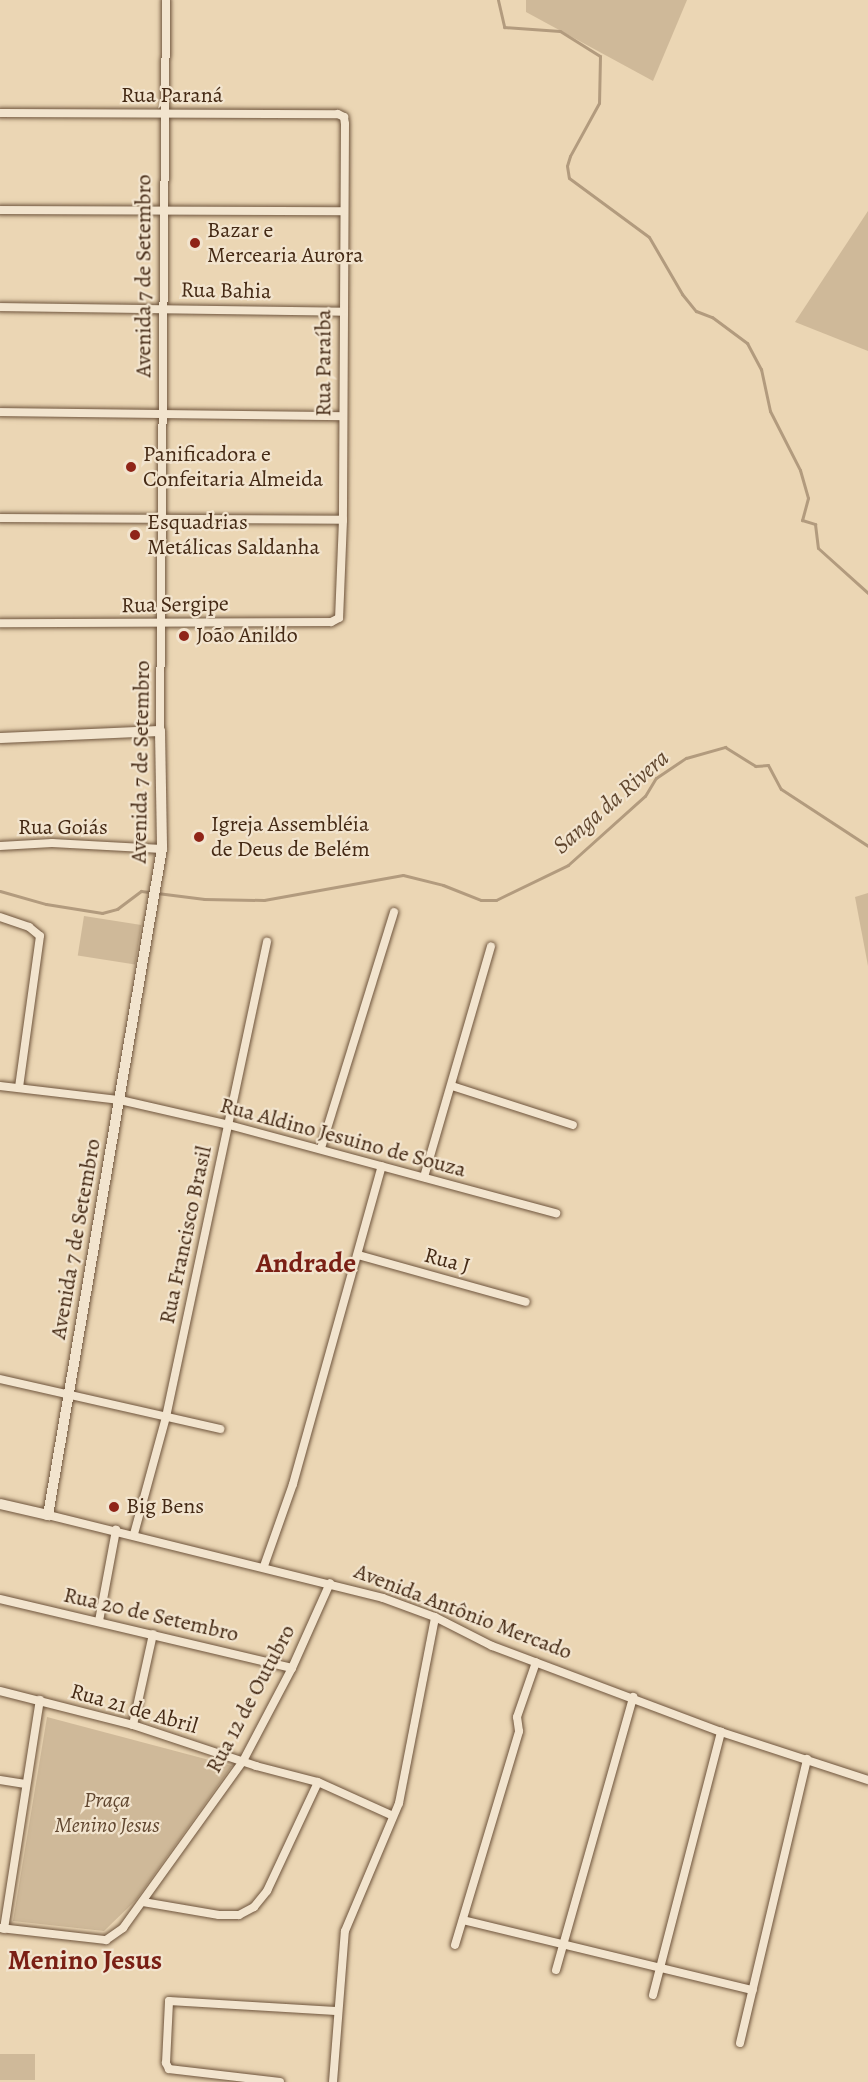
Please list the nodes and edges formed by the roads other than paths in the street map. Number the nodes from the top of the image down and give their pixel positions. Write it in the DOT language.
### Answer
graph roads {
  1 [pos="166,0"];
  2 [pos="0,113"];
  3 [pos="165,115"];
  4 [pos="344,117"];
  5 [pos="0,210"];
  6 [pos="344,211"];
  7 [pos="162,212"];
  8 [pos="0,307"];
  9 [pos="164,308"];
  10 [pos="342,312"];
  11 [pos="0,412"];
  12 [pos="164,413"];
  13 [pos="342,416"];
  14 [pos="0,518"];
  15 [pos="164,518"];
  16 [pos="344,520"];
  17 [pos="342,609"];
  18 [pos="0,623"];
  19 [pos="163,623"];
  20 [pos="160,731"];
  21 [pos="0,738"];
  22 [pos="0,846"];
  23 [pos="162,849"];
  24 [pos="394,912"];
  25 [pos="0,917"];
  26 [pos="267,942"];
  27 [pos="491,947"];
  28 [pos="0,1086"];
  29 [pos="452,1086"];
  30 [pos="19,1088"];
  31 [pos="120,1100"];
  32 [pos="229,1125"];
  33 [pos="573,1125"];
  34 [pos="321,1148"];
  35 [pos="382,1166"];
  36 [pos="424,1178"];
  37 [pos="556,1213"];
  38 [pos="358,1255"];
  39 [pos="526,1302"];
  40 [pos="0,1379"];
  41 [pos="69,1395"];
  42 [pos="166,1417"];
  43 [pos="220,1430"];
  44 [pos="0,1504"];
  45 [pos="48,1515"];
  46 [pos="116,1530"];
  47 [pos="134,1534"];
  48 [pos="264,1566"];
  49 [pos="330,1583"];
  50 [pos="0,1599"];
  51 [pos="435,1617"];
  52 [pos="99,1621"];
  53 [pos="153,1634"];
  54 [pos="536,1662"];
  55 [pos="292,1668"];
  56 [pos="0,1691"];
  57 [pos="633,1697"];
  58 [pos="40,1700"];
  59 [pos="133,1725"];
  60 [pos="722,1732"];
  61 [pos="807,1759"];
  62 [pos="243,1761"];
  63 [pos="0,1780"];
  64 [pos="868,1780"];
  65 [pos="318,1782"];
  66 [pos="24,1785"];
  67 [pos="391,1815"];
  68 [pos="143,1902"];
  69 [pos="463,1920"];
  70 [pos="2,1928"];
  71 [pos="563,1944"];
  72 [pos="455,1946"];
  73 [pos="660,1967"];
  74 [pos="556,1970"];
  75 [pos="753,1989"];
  76 [pos="653,1995"];
  77 [pos="336,2011"];
  78 [pos="740,2043"];
  79 [pos="280,2082"];
  80 [pos="333,2082"];
  1 -- 3 [label="street, Avenida 7 de Setembro"];
  2 -- 3 [label="street, Rua Paraná"];
  3 -- 4 [label="street, Rua Paraná"];
  3 -- 7 [label="street, Avenida 7 de Setembro"];
  4 -- 6 [label="street, Rua Paraíba"];
  5 -- 7 [label="street"];
  6 -- 7 [label="street"];
  6 -- 10 [label="street, Rua Paraíba"];
  7 -- 9 [label="street, Avenida 7 de Setembro"];
  8 -- 9 [label="street, Rua Bahia"];
  9 -- 10 [label="street, Rua Bahia"];
  9 -- 12 [label="street, Avenida 7 de Setembro"];
  10 -- 13 [label="street, Rua Paraíba"];
  11 -- 12 [label="street"];
  12 -- 13 [label="street"];
  12 -- 15 [label="street, Avenida 7 de Setembro"];
  13 -- 16 [label="street, Rua Paraíba"];
  14 -- 15 [label="street"];
  15 -- 16 [label="street"];
  15 -- 19 [label="street, Avenida 7 de Setembro"];
  16 -- 17 [label="street, Rua Paraíba"];
  17 -- 19 [label="street, Rua Sergipe"];
  18 -- 19 [label="street, Rua Sergipe"];
  19 -- 20 [label="street, Avenida 7 de Setembro"];
  20 -- 21 [label="street"];
  20 -- 23 [label="street, Avenida 7 de Setembro"];
  22 -- 23 [label="street, Rua Goiás"];
  23 -- 31 [label="street, Avenida 7 de Setembro"];
  24 -- 34 [label="street"];
  25 -- 30 [label="street"];
  26 -- 32 [label="street, Rua Francisco Brasil"];
  27 -- 29 [label="street"];
  28 -- 30 [label="street, Rua Aldino Jesuino de Souza"];
  29 -- 33 [label="street"];
  29 -- 36 [label="street"];
  30 -- 31 [label="street, Rua Aldino Jesuino de Souza"];
  31 -- 32 [label="street, Rua Aldino Jesuino de Souza"];
  31 -- 41 [label="street, Avenida 7 de Setembro"];
  32 -- 34 [label="street, Rua Aldino Jesuino de Souza"];
  32 -- 42 [label="street, Rua Francisco Brasil"];
  34 -- 35 [label="street, Rua Aldino Jesuino de Souza"];
  35 -- 36 [label="street, Rua Aldino Jesuino de Souza"];
  35 -- 38 [label="street"];
  36 -- 37 [label="street, Rua Aldino Jesuino de Souza"];
  38 -- 39 [label="street, Rua J"];
  38 -- 48 [label="street"];
  40 -- 41 [label="street"];
  41 -- 42 [label="street"];
  41 -- 45 [label="street, Avenida 7 de Setembro"];
  42 -- 43 [label="street"];
  42 -- 47 [label="street, Rua Francisco Brasil"];
  44 -- 45 [label="street, Avenida Antônio Mercado"];
  45 -- 46 [label="street, Avenida Antônio Mercado"];
  46 -- 47 [label="street, Avenida Antônio Mercado"];
  46 -- 52 [label="street"];
  47 -- 48 [label="street, Avenida Antônio Mercado"];
  48 -- 49 [label="street, Avenida Antônio Mercado"];
  49 -- 51 [label="street, Avenida Antônio Mercado"];
  49 -- 55 [label="street, Rua 12 de Outubro"];
  50 -- 52 [label="street, Rua 20 de Setembro"];
  51 -- 54 [label="street, Avenida Antônio Mercado"];
  51 -- 67 [label="street"];
  52 -- 53 [label="street, Rua 20 de Setembro"];
  53 -- 55 [label="street, Rua 20 de Setembro"];
  53 -- 59 [label="street"];
  54 -- 57 [label="street, Avenida Antônio Mercado"];
  54 -- 69 [label="street"];
  55 -- 62 [label="street, Rua 12 de Outubro"];
  56 -- 58 [label="street, Rua 21 de Abril"];
  57 -- 60 [label="street, Avenida Antônio Mercado"];
  57 -- 71 [label="street"];
  58 -- 59 [label="street, Rua 21 de Abril"];
  58 -- 66 [label="street"];
  59 -- 62 [label="street, Rua 21 de Abril"];
  60 -- 61 [label="street, Avenida Antônio Mercado"];
  60 -- 73 [label="street"];
  61 -- 64 [label="street, Avenida Antônio Mercado"];
  61 -- 75 [label="street"];
  62 -- 65 [label="street, Rua 21 de Abril"];
  62 -- 68 [label="street, Rua 12 de Outubro"];
  63 -- 66 [label="street"];
  65 -- 67 [label="street, Rua 21 de Abril"];
  65 -- 68 [label="street"];
  66 -- 70 [label="street"];
  67 -- 77 [label="street"];
  68 -- 70 [label="street, Rua 12 de Outubro"];
  69 -- 71 [label="street"];
  69 -- 72 [label="street"];
  71 -- 73 [label="street"];
  71 -- 74 [label="street"];
  73 -- 75 [label="street"];
  73 -- 76 [label="street"];
  75 -- 78 [label="street"];
  77 -- 79 [label="street"];
  77 -- 80 [label="street"];
}
